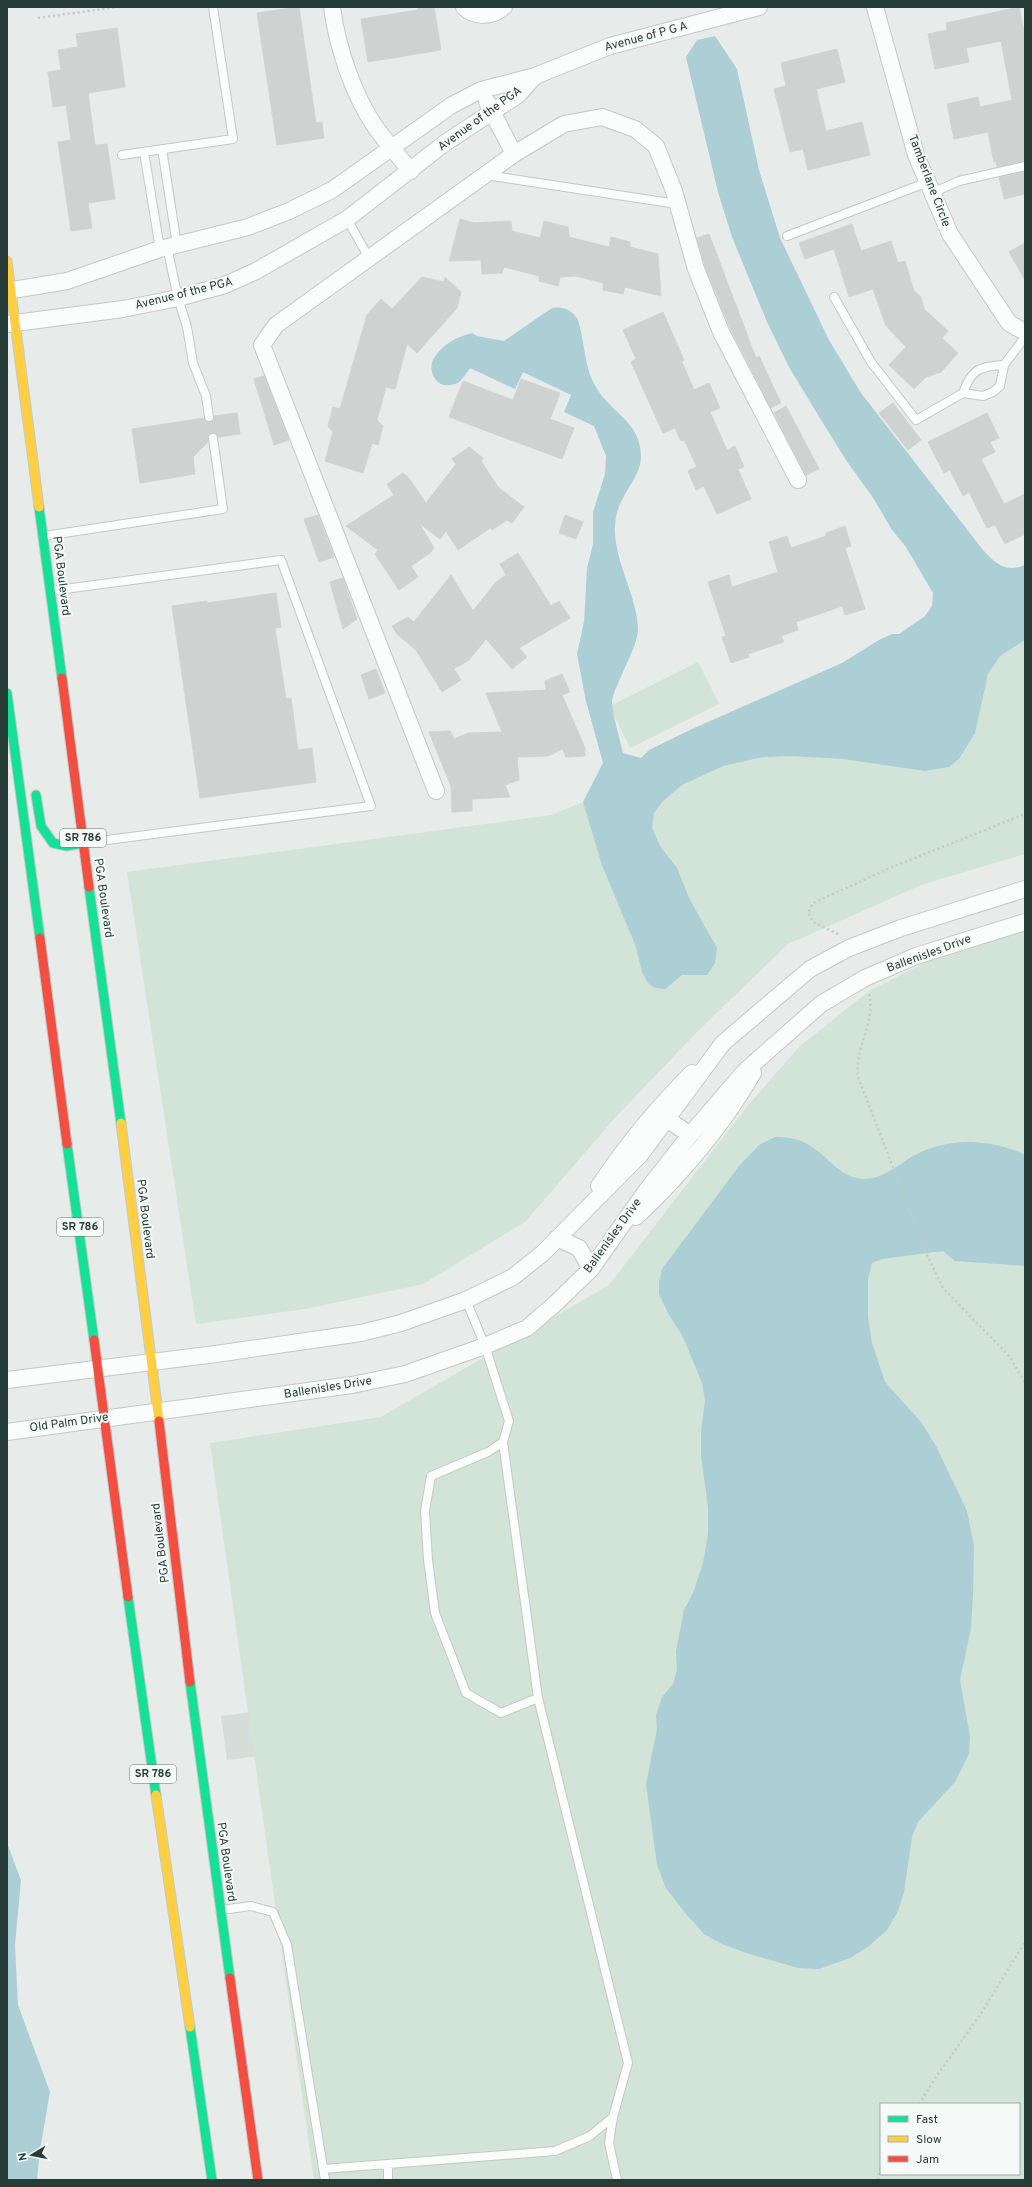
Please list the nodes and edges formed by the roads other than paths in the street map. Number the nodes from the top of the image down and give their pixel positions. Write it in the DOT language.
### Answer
graph roads {
  1 [pos="213,7"];
  2 [pos="332,7"];
  3 [pos="464,7"];
  4 [pos="504,7"];
  5 [pos="758,7"];
  6 [pos="875,7"];
  7 [pos="535,76"];
  8 [pos="481,90"];
  9 [pos="492,112"];
  10 [pos="391,147"];
  11 [pos="162,150"];
  12 [pos="144,152"];
  13 [pos="514,154"];
  14 [pos="122,155"];
  15 [pos="1025,166"];
  16 [pos="411,171"];
  17 [pos="485,175"];
  18 [pos="930,187"];
  19 [pos="677,204"];
  20 [pos="347,219"];
  21 [pos="787,236"];
  22 [pos="168,247"];
  23 [pos="369,258"];
  24 [pos="7,261"];
  25 [pos="9,291"];
  26 [pos="834,297"];
  27 [pos="178,298"];
  28 [pos="11,323"];
  29 [pos="1025,332"];
  30 [pos="1025,337"];
  31 [pos="1004,365"];
  32 [pos="963,393"];
  33 [pos="209,417"];
  34 [pos="213,438"];
  35 [pos="798,480"];
  36 [pos="43,536"];
  37 [pos="50,591"];
  38 [pos="8,690"];
  39 [pos="23,738"];
  40 [pos="35,789"];
  41 [pos="436,791"];
  42 [pos="84,843"];
  43 [pos="1025,889"];
  44 [pos="1025,922"];
  45 [pos="723,1043"];
  46 [pos="761,1059"];
  47 [pos="667,1119"];
  48 [pos="690,1135"];
  49 [pos="578,1217"];
  50 [pos="557,1238"];
  51 [pos="610,1241"];
  52 [pos="591,1270"];
  53 [pos="466,1300"];
  54 [pos="485,1346"];
  55 [pos="152,1362"];
  56 [pos="98,1368"];
  57 [pos="7,1380"];
  58 [pos="158,1411"];
  59 [pos="132,1415"];
  60 [pos="105,1418"];
  61 [pos="7,1432"];
  62 [pos="502,1442"];
  63 [pos="538,1698"];
  64 [pos="220,1911"];
  65 [pos="613,2117"];
  66 [pos="388,2164"];
  67 [pos="324,2169"];
  68 [pos="212,2180"];
  69 [pos="258,2180"];
  70 [pos="325,2180"];
  71 [pos="388,2180"];
  72 [pos="617,2180"];
  1 -- 11 [label="lane"];
  2 -- 10 [label="street"];
  3 -- 4 [label="street"];
  5 -- 7 [label="street, Avenue of P G A"];
  6 -- 18 [label="street, Tamberlane Circle"];
  7 -- 8 [label="street, Avenue of the PGA"];
  7 -- 9 [label="street, Avenue of the PGA"];
  8 -- 9 [label="street"];
  8 -- 10 [label="street, Avenue of the PGA"];
  9 -- 13 [label="street"];
  9 -- 16 [label="street, Avenue of the PGA"];
  10 -- 16 [label="street"];
  10 -- 22 [label="street, Avenue of the PGA"];
  11 -- 12 [label="lane"];
  11 -- 22 [label="lane"];
  12 -- 14 [label="lane"];
  12 -- 22 [label="lane"];
  13 -- 17 [label="street"];
  13 -- 19 [label="street"];
  15 -- 18 [label="lane"];
  16 -- 20 [label="street, Avenue of the PGA"];
  17 -- 19 [label="lane"];
  17 -- 23 [label="street"];
  18 -- 21 [label="lane"];
  18 -- 29 [label="street, Tamberlane Circle"];
  19 -- 35 [label="street"];
  20 -- 23 [label="lane"];
  20 -- 27 [label="street, Avenue of the PGA"];
  22 -- 25 [label="street, Avenue of the PGA"];
  22 -- 27 [label="lane"];
  23 -- 41 [label="street"];
  24 -- 25 [label="main road, PGA Boulevard / SR 786"];
  25 -- 28 [label="main road, PGA Boulevard / SR 786"];
  26 -- 32 [label="lane"];
  27 -- 28 [label="street, Avenue of the PGA"];
  27 -- 33 [label="lane"];
  28 -- 36 [label="main road, PGA Boulevard / SR 786"];
  30 -- 31 [label="lane"];
  31 -- 32 [label="lane"];
  31 -- 32 [label="lane"];
  34 -- 36 [label="lane"];
  36 -- 37 [label="main road, PGA Boulevard / SR 786"];
  37 -- 42 [label="main road, PGA Boulevard / SR 786"];
  37 -- 42 [label="lane"];
  38 -- 39 [label="main road"];
  38 -- 56 [label="main road, SR 786"];
  40 -- 42 [label="main road"];
  42 -- 55 [label="main road, PGA Boulevard / SR 786"];
  43 -- 45 [label="street"];
  44 -- 46 [label="street, Ballenisles Drive"];
  45 -- 47 [label="street"];
  45 -- 49 [label="street"];
  46 -- 48 [label="street, Ballenisles Drive"];
  46 -- 51 [label="street"];
  47 -- 48 [label="street"];
  47 -- 49 [label="street"];
  48 -- 51 [label="street, Ballenisles Drive"];
  49 -- 50 [label="street"];
  50 -- 52 [label="street"];
  50 -- 53 [label="street"];
  51 -- 52 [label="street, Ballenisles Drive"];
  52 -- 54 [label="street, Ballenisles Drive"];
  53 -- 54 [label="lane"];
  53 -- 55 [label="street"];
  54 -- 58 [label="street, Ballenisles Drive"];
  54 -- 62 [label="lane"];
  55 -- 56 [label="street"];
  55 -- 58 [label="main road, PGA Boulevard / SR 786"];
  56 -- 57 [label="street"];
  56 -- 60 [label="main road, SR 786"];
  58 -- 59 [label="street, Ballenisles Drive"];
  58 -- 64 [label="main road, PGA Boulevard / SR 786"];
  59 -- 60 [label="street, Old Palm Drive"];
  60 -- 61 [label="street, Old Palm Drive"];
  60 -- 68 [label="main road, SR 786"];
  62 -- 63 [label="lane"];
  62 -- 63 [label="lane"];
  63 -- 65 [label="lane"];
  64 -- 67 [label="lane"];
  64 -- 69 [label="main road, PGA Boulevard / SR 786"];
  65 -- 66 [label="lane"];
  65 -- 72 [label="lane"];
  66 -- 67 [label="lane"];
  66 -- 71 [label="lane"];
  67 -- 70 [label="lane"];
}
